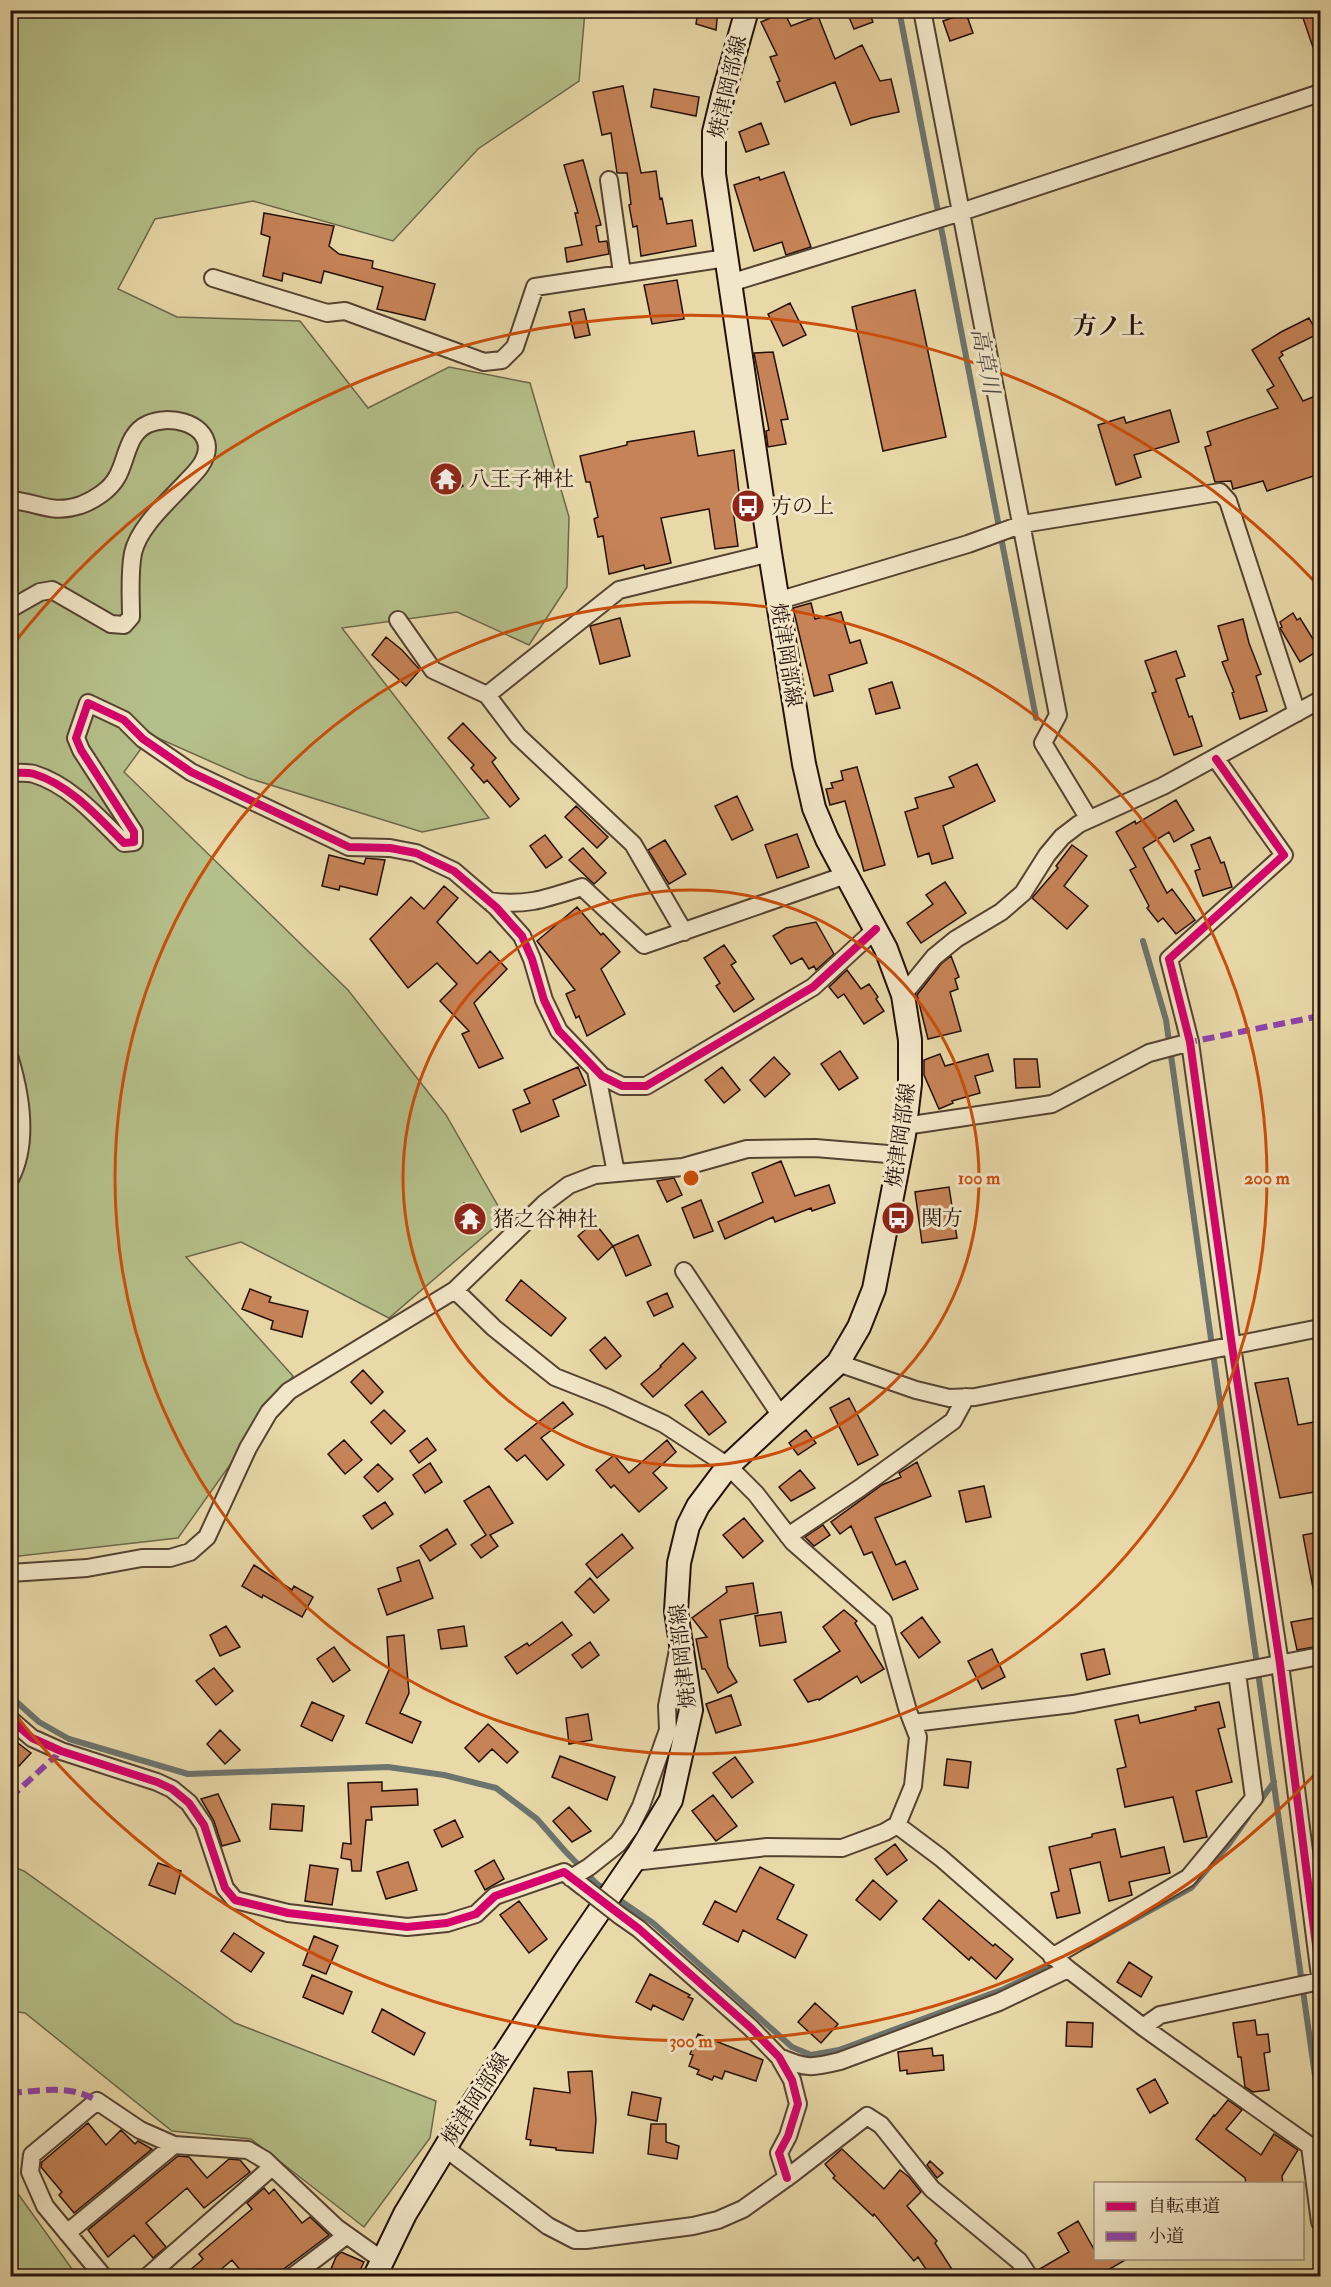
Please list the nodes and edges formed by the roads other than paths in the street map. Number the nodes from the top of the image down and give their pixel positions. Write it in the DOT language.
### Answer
graph roads {
  1 [pos="747,10"];
  2 [pos="922,10"];
  3 [pos="1320,93"];
  4 [pos="609,180"];
  5 [pos="957,213"];
  6 [pos="726,258"];
  7 [pos="622,273"];
  8 [pos="213,278"];
  9 [pos="730,283"];
  10 [pos="10,500"];
  11 [pos="1016,526"];
  12 [pos="770,553"];
  13 [pos="777,601"];
  14 [pos="10,609"];
  15 [pos="398,620"];
  16 [pos="487,696"];
  17 [pos="1320,700"];
  18 [pos="1297,713"];
  19 [pos="1216,759"];
  20 [pos="10,773"];
  21 [pos="1089,819"];
  22 [pos="846,875"];
  23 [pos="489,901"];
  24 [pos="876,929"];
  25 [pos="684,932"];
  26 [pos="903,995"];
  27 [pos="1183,1044"];
  28 [pos="10,1059"];
  29 [pos="596,1070"];
  30 [pos="905,1126"];
  31 [pos="900,1155"];
  32 [pos="616,1173"];
  33 [pos="10,1179"];
  34 [pos="684,1271"];
  35 [pos="455,1290"];
  36 [pos="1320,1328"];
  37 [pos="1229,1346"];
  38 [pos="838,1363"];
  39 [pos="966,1397"];
  40 [pos="782,1416"];
  41 [pos="728,1466"];
  42 [pos="788,1536"];
  43 [pos="10,1573"];
  44 [pos="681,1640"];
  45 [pos="1320,1656"];
  46 [pos="1275,1665"];
  47 [pos="1240,1672"];
  48 [pos="10,1719"];
  49 [pos="913,1723"];
  50 [pos="897,1825"];
  51 [pos="633,1862"];
  52 [pos="576,1882"];
  53 [pos="1060,1963"];
  54 [pos="1317,1980"];
  55 [pos="1143,2027"];
  56 [pos="779,2057"];
  57 [pos="174,2145"];
  58 [pos="445,2148"];
  59 [pos="1315,2150"];
  60 [pos="272,2167"];
  61 [pos="787,2178"];
  62 [pos="1320,2222"];
  63 [pos="67,2233"];
  64 [pos="347,2235"];
  65 [pos="379,2268"];
  66 [pos="103,2277"];
  67 [pos="148,2277"];
  68 [pos="293,2277"];
  69 [pos="1029,2277"];
  1 -- 6 [label="main road, 焼津岡部線"];
  2 -- 5 [label="street"];
  3 -- 5 [label="street"];
  4 -- 7 [label="street"];
  5 -- 9 [label="street"];
  5 -- 11 [label="street"];
  6 -- 7 [label="street"];
  6 -- 9 [label="main road, 焼津岡部線"];
  7 -- 8 [label="street"];
  9 -- 12 [label="main road, 焼津岡部線"];
  10 -- 14 [label="street"];
  11 -- 13 [label="street"];
  11 -- 18 [label="street"];
  11 -- 21 [label="street"];
  12 -- 13 [label="main road, 焼津岡部線"];
  12 -- 16 [label="street"];
  13 -- 22 [label="main road, 焼津岡部線"];
  15 -- 16 [label="street"];
  16 -- 25 [label="street"];
  17 -- 18 [label="street"];
  18 -- 19 [label="street"];
  19 -- 21 [label="street"];
  19 -- 37 [label="street"];
  20 -- 23 [label="street"];
  21 -- 26 [label="street"];
  22 -- 24 [label="main road, 焼津岡部線"];
  22 -- 25 [label="street"];
  23 -- 25 [label="street"];
  23 -- 29 [label="street"];
  24 -- 26 [label="main road, 焼津岡部線"];
  24 -- 29 [label="street"];
  26 -- 30 [label="main road, 焼津岡部線"];
  27 -- 30 [label="street"];
  28 -- 33 [label="street"];
  29 -- 32 [label="street"];
  30 -- 31 [label="main road, 焼津岡部線"];
  31 -- 32 [label="street"];
  31 -- 38 [label="main road, 焼津岡部線"];
  32 -- 35 [label="street"];
  34 -- 40 [label="street"];
  35 -- 41 [label="street"];
  35 -- 43 [label="street"];
  36 -- 37 [label="street"];
  37 -- 39 [label="street"];
  37 -- 46 [label="street"];
  38 -- 39 [label="street"];
  38 -- 40 [label="main road, 焼津岡部線"];
  39 -- 42 [label="street"];
  40 -- 41 [label="main road, 焼津岡部線"];
  41 -- 42 [label="street"];
  41 -- 44 [label="main road, 焼津岡部線"];
  42 -- 49 [label="street"];
  44 -- 51 [label="main road, 焼津岡部線"];
  44 -- 52 [label="street"];
  45 -- 46 [label="street"];
  46 -- 47 [label="street"];
  46 -- 54 [label="street"];
  47 -- 49 [label="street"];
  47 -- 53 [label="street"];
  48 -- 52 [label="street"];
  49 -- 50 [label="street"];
  50 -- 51 [label="street"];
  50 -- 53 [label="street"];
  51 -- 58 [label="main road, 焼津岡部線"];
  52 -- 56 [label="street, bridge"];
  53 -- 55 [label="street"];
  53 -- 56 [label="street"];
  54 -- 55 [label="street"];
  55 -- 59 [label="street"];
  56 -- 61 [label="street"];
  57 -- 60 [label="street"];
  57 -- 63 [label="street"];
  57 -- 63 [label="street"];
  58 -- 61 [label="street"];
  58 -- 65 [label="main road, 焼津岡部線"];
  59 -- 62 [label="street"];
  60 -- 64 [label="street"];
  60 -- 67 [label="street"];
  61 -- 69 [label="street"];
  63 -- 66 [label="street"];
  64 -- 65 [label="street"];
  64 -- 68 [label="street"];
}
